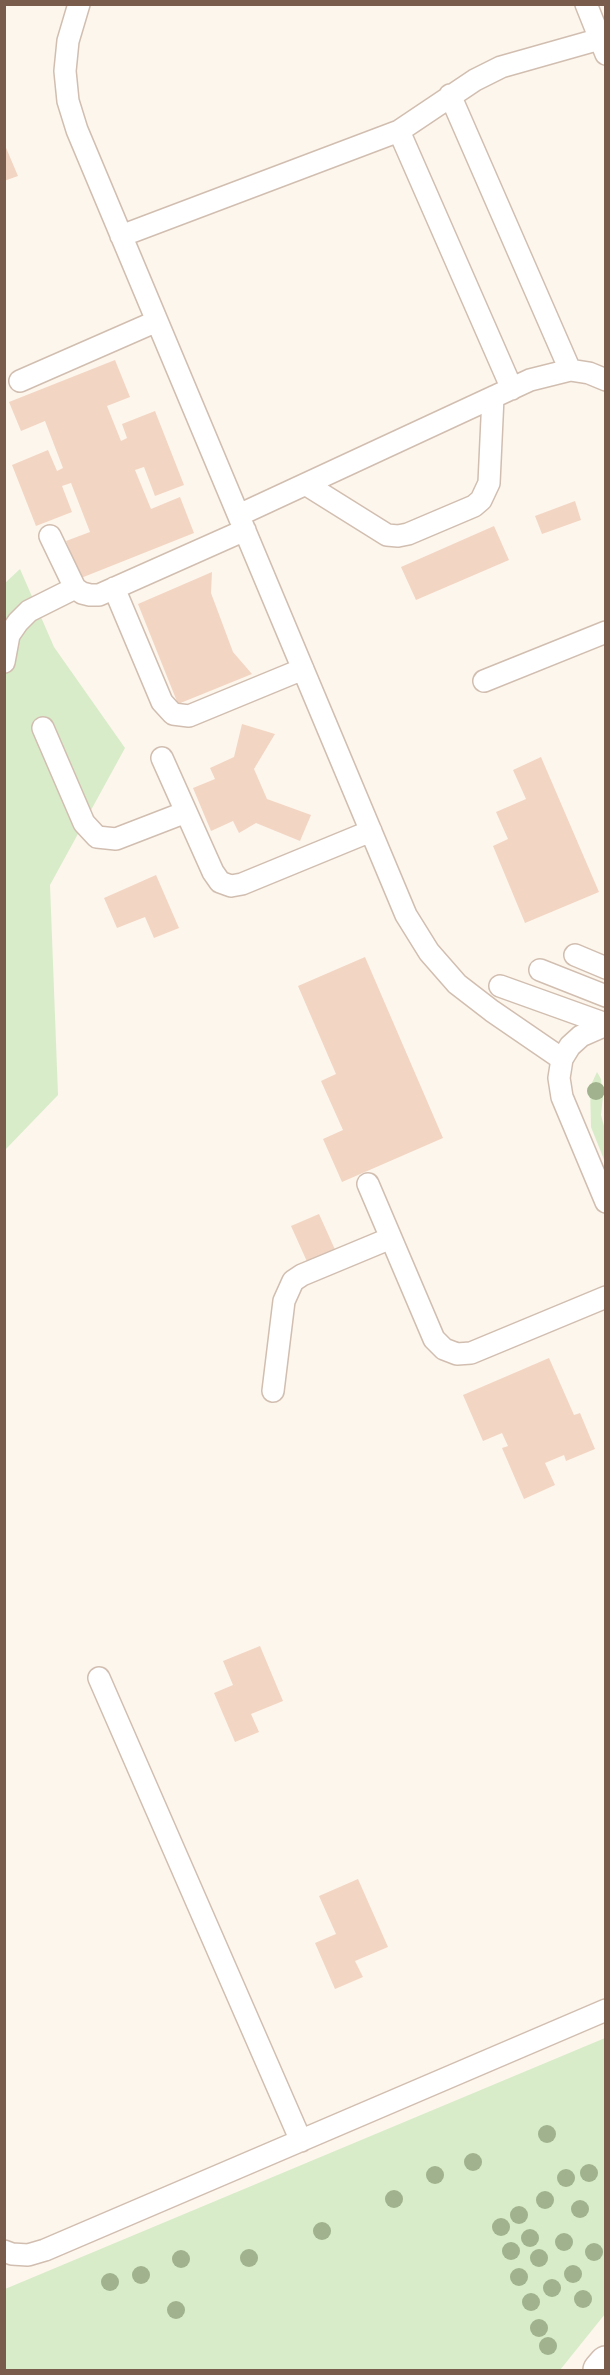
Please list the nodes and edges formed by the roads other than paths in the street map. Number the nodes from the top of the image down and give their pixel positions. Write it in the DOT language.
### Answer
graph roads {
  1 [pos="79,4"];
  2 [pos="586,4"];
  3 [pos="603,47"];
  4 [pos="450,95"];
  5 [pos="399,131"];
  6 [pos="121,236"];
  7 [pos="157,321"];
  8 [pos="570,370"];
  9 [pos="606,380"];
  10 [pos="20,381"];
  11 [pos="503,393"];
  12 [pos="307,485"];
  13 [pos="242,523"];
  14 [pos="50,536"];
  15 [pos="75,588"];
  16 [pos="114,588"];
  17 [pos="606,632"];
  18 [pos="4,662"];
  19 [pos="303,669"];
  20 [pos="484,681"];
  21 [pos="43,728"];
  22 [pos="162,758"];
  23 [pos="186,812"];
  24 [pos="371,831"];
  25 [pos="575,956"];
  26 [pos="606,968"];
  27 [pos="540,970"];
  28 [pos="500,986"];
  29 [pos="606,996"];
  30 [pos="606,1024"];
  31 [pos="562,1059"];
  32 [pos="368,1184"];
  33 [pos="606,1202"];
  34 [pos="391,1238"];
  35 [pos="606,1297"];
  36 [pos="273,1391"];
  37 [pos="99,1678"];
  38 [pos="606,2010"];
  39 [pos="301,2141"];
  40 [pos="4,2251"];
  41 [pos="606,2363"];
  42 [pos="600,2370"];
  1 -- 6 [label="lane"];
  2 -- 3 [label="lane"];
  3 -- 4 [label="lane"];
  4 -- 5 [label="lane"];
  4 -- 8 [label="lane"];
  5 -- 6 [label="lane"];
  5 -- 11 [label="lane"];
  6 -- 7 [label="lane"];
  7 -- 10 [label="lane"];
  7 -- 13 [label="lane"];
  8 -- 9 [label="lane"];
  8 -- 11 [label="lane"];
  11 -- 12 [label="lane"];
  11 -- 12 [label="lane"];
  12 -- 13 [label="lane"];
  13 -- 16 [label="lane"];
  13 -- 19 [label="lane"];
  14 -- 15 [label="lane"];
  15 -- 16 [label="lane"];
  15 -- 18 [label="lane"];
  16 -- 19 [label="lane"];
  17 -- 20 [label="lane"];
  19 -- 24 [label="lane"];
  21 -- 23 [label="lane"];
  22 -- 23 [label="lane"];
  23 -- 24 [label="lane"];
  24 -- 31 [label="lane"];
  25 -- 26 [label="lane"];
  27 -- 29 [label="lane"];
  28 -- 30 [label="lane"];
  30 -- 31 [label="lane"];
  31 -- 33 [label="lane"];
  32 -- 34 [label="lane"];
  34 -- 35 [label="lane"];
  34 -- 36 [label="lane"];
  37 -- 39 [label="lane"];
  38 -- 39 [label="lane"];
  39 -- 40 [label="lane"];
  41 -- 42 [label="street"];
}
